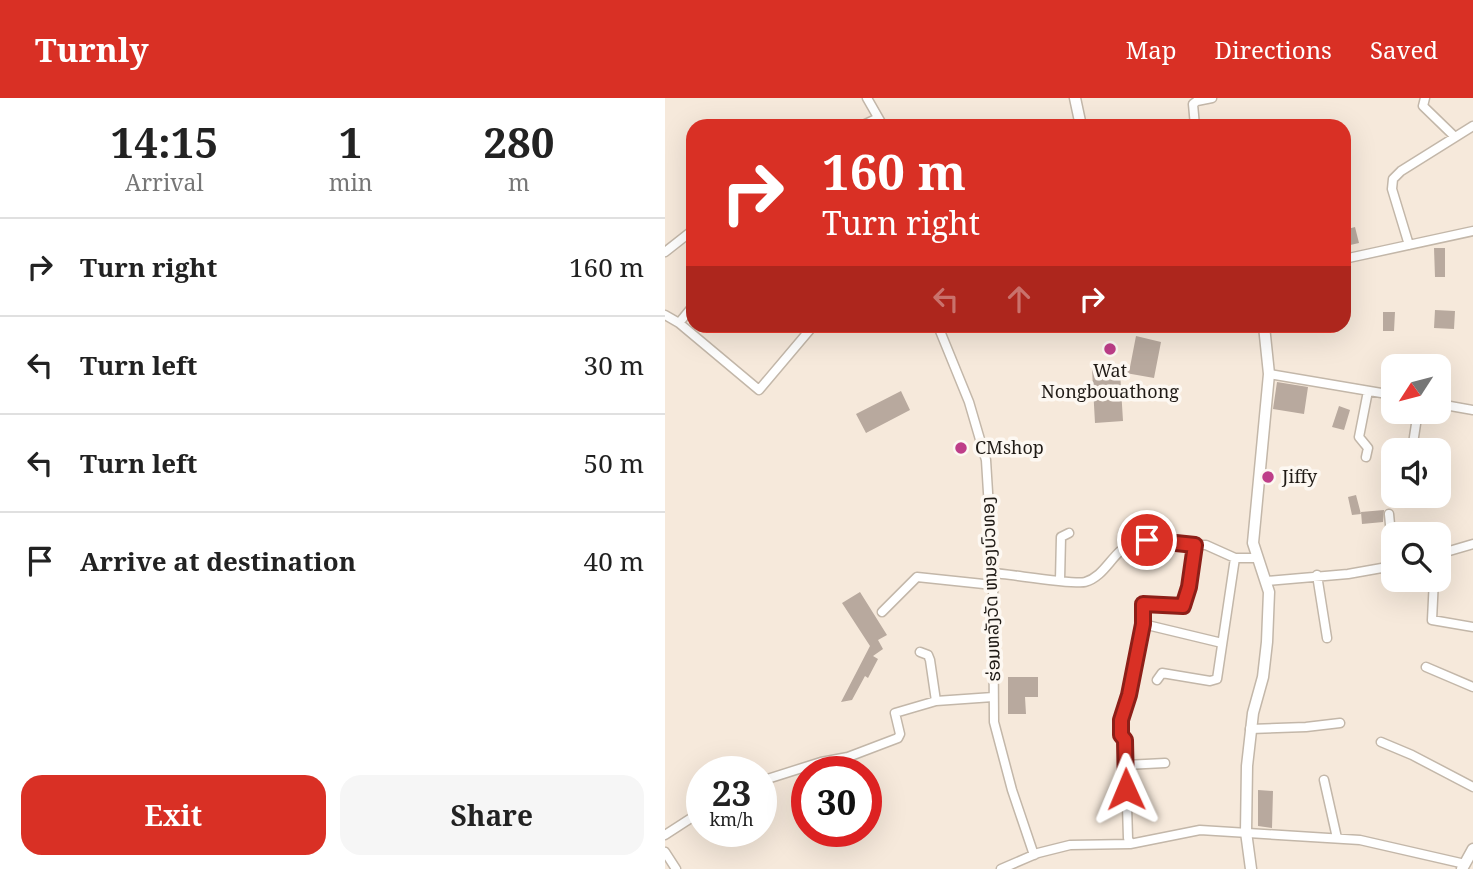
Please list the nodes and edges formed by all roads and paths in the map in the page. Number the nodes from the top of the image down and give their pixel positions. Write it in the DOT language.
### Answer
graph roads {
  1 [pos="867,98"];
  2 [pos="1075,98"];
  3 [pos="1212,98"];
  4 [pos="1425,98"];
  5 [pos="878,119"];
  6 [pos="1080,119"];
  7 [pos="1194,119"];
  8 [pos="1473,126"];
  9 [pos="1454,136"];
  10 [pos="1473,231"];
  11 [pos="686,236"];
  12 [pos="1409,246"];
  13 [pos="665,252"];
  14 [pos="1351,258"];
  15 [pos="686,314"];
  16 [pos="665,315"];
  17 [pos="679,323"];
  18 [pos="686,329"];
  19 [pos="691,333"];
  20 [pos="807,333"];
  21 [pos="941,333"];
  22 [pos="1265,333"];
  23 [pos="1269,374"];
  24 [pos="1368,391"];
  25 [pos="1381,393"];
  26 [pos="1451,406"];
  27 [pos="1473,410"];
  28 [pos="1366,457"];
  29 [pos="1389,514"];
  30 [pos="1390,522"];
  31 [pos="1069,533"];
  32 [pos="1473,544"];
  33 [pos="1195,545"];
  34 [pos="1451,550"];
  35 [pos="1235,558"];
  36 [pos="1257,558"];
  37 [pos="1381,568"];
  38 [pos="993,573"];
  39 [pos="1318,575"];
  40 [pos="1060,580"];
  41 [pos="1267,581"];
  42 [pos="993,585"];
  43 [pos="1433,592"];
  44 [pos="881,612"];
  45 [pos="1143,624"];
  46 [pos="1473,627"];
  47 [pos="1327,638"];
  48 [pos="1222,643"];
  49 [pos="920,652"];
  50 [pos="1426,667"];
  51 [pos="1157,680"];
  52 [pos="1473,687"];
  53 [pos="993,697"];
  54 [pos="936,701"];
  55 [pos="1340,723"];
  56 [pos="1250,729"];
  57 [pos="1381,742"];
  58 [pos="1165,763"];
  59 [pos="1126,765"];
  60 [pos="777,775"];
  61 [pos="1324,780"];
  62 [pos="1473,787"];
  63 [pos="686,821"];
  64 [pos="1246,832"];
  65 [pos="665,835"];
  66 [pos="1337,838"];
  67 [pos="1130,844"];
  68 [pos="1473,849"];
  69 [pos="665,852"];
  70 [pos="1034,855"];
  71 [pos="1463,866"];
  72 [pos="676,869"];
  73 [pos="1001,869"];
  74 [pos="1251,869"];
  1 -- 5 [label="street"];
  2 -- 6 [label="street"];
  3 -- 7 [label="street"];
  4 -- 9 [label="street"];
  8 -- 9 [label="street"];
  9 -- 12 [label="street"];
  10 -- 12 [label="street"];
  11 -- 13 [label="street"];
  12 -- 14 [label="street"];
  15 -- 17 [label="street"];
  16 -- 17 [label="street"];
  17 -- 18 [label="street"];
  19 -- 20 [label="street"];
  21 -- 38 [label="street, ຮ່ອມຫລັງວັດ ຫນອງບົວທອງ"];
  22 -- 23 [label="street"];
  23 -- 24 [label="street"];
  23 -- 36 [label="street"];
  24 -- 25 [label="street"];
  24 -- 28 [label="street"];
  26 -- 27 [label="street"];
  29 -- 30 [label="street"];
  31 -- 40 [label="street"];
  32 -- 34 [label="street"];
  33 -- 35 [label="street"];
  33 -- 40 [label="street"];
  33 -- 45 [label="street"];
  35 -- 36 [label="street"];
  35 -- 48 [label="street"];
  36 -- 41 [label="street"];
  37 -- 39 [label="street"];
  38 -- 40 [label="street"];
  38 -- 42 [label="street, ຮ່ອມຫລັງວັດ ຫນອງບົວທອງ"];
  39 -- 41 [label="street"];
  39 -- 47 [label="street"];
  41 -- 56 [label="street"];
  42 -- 44 [label="street"];
  42 -- 53 [label="street, ຮ່ອມຫລັງວັດ ຫນອງບົວທອງ"];
  43 -- 46 [label="street"];
  45 -- 48 [label="street"];
  45 -- 59 [label="street"];
  48 -- 51 [label="street"];
  49 -- 54 [label="street"];
  50 -- 52 [label="street"];
  53 -- 54 [label="street"];
  53 -- 70 [label="street, ຮ່ອມຫລັງວັດ ຫນອງບົວທອງ"];
  54 -- 60 [label="street"];
  55 -- 56 [label="street"];
  56 -- 64 [label="street"];
  57 -- 62 [label="street"];
  58 -- 59 [label="street"];
  59 -- 67 [label="street"];
  61 -- 66 [label="street"];
  63 -- 65 [label="street"];
  64 -- 66 [label="street"];
  64 -- 67 [label="street"];
  64 -- 74 [label="street"];
  66 -- 71 [label="street"];
  67 -- 70 [label="street"];
  68 -- 71 [label="street"];
  69 -- 72 [label="street"];
  70 -- 73 [label="street"];
}
